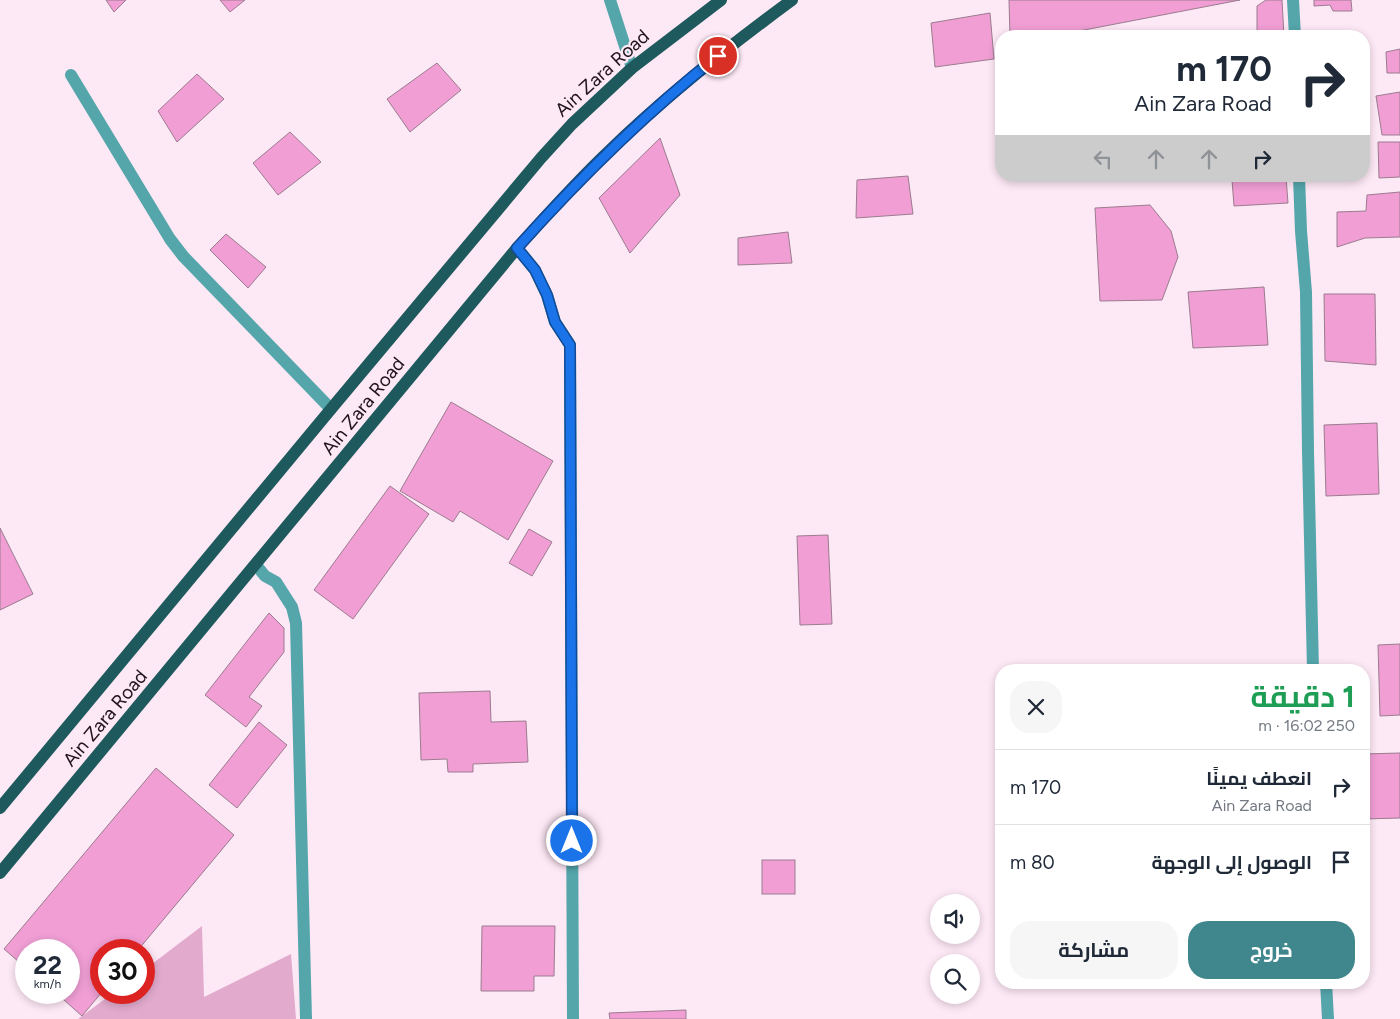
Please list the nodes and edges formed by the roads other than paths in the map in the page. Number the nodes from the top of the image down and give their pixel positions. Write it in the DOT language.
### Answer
graph roads {
  1 [pos="610,0"];
  2 [pos="721,0"];
  3 [pos="792,0"];
  4 [pos="1293,0"];
  5 [pos="1295,30"];
  6 [pos="632,68"];
  7 [pos="72,75"];
  8 [pos="1299,182"];
  9 [pos="517,248"];
  10 [pos="331,409"];
  11 [pos="256,565"];
  12 [pos="1313,664"];
  13 [pos="0,808"];
  14 [pos="0,873"];
  15 [pos="1326,989"];
  16 [pos="306,1019"];
  17 [pos="573,1019"];
  18 [pos="1328,1019"];
  1 -- 6 [label="street"];
  2 -- 6 [label="main road, Ain Zara Road"];
  3 -- 9 [label="main road, Ain Zara Road"];
  4 -- 5 [label="street"];
  6 -- 10 [label="main road, Ain Zara Road"];
  7 -- 10 [label="street"];
  8 -- 12 [label="street"];
  9 -- 11 [label="main road, Ain Zara Road"];
  9 -- 17 [label="street"];
  10 -- 13 [label="main road, Ain Zara Road"];
  11 -- 14 [label="main road, Ain Zara Road"];
  11 -- 16 [label="street"];
  15 -- 18 [label="street"];
}
